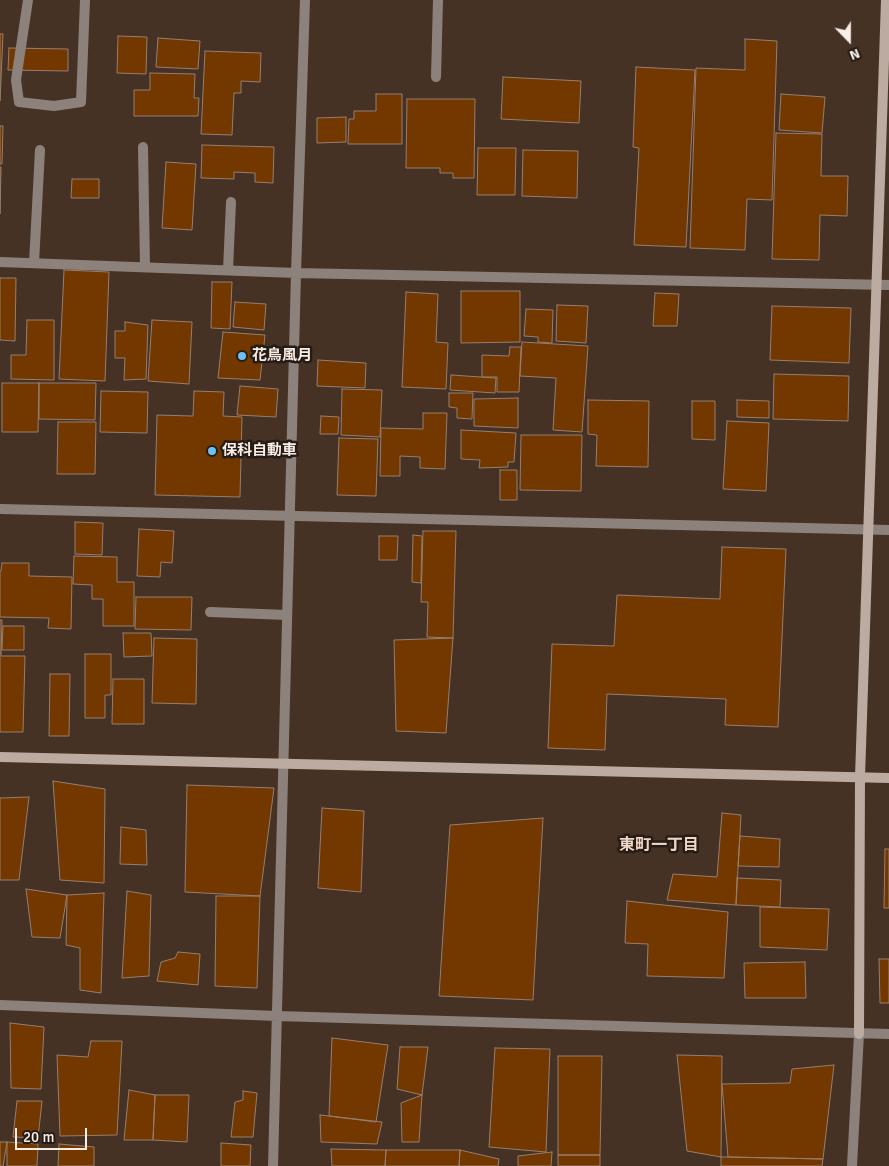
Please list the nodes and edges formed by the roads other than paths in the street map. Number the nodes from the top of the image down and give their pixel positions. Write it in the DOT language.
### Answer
graph roads {
  1 [pos="28,0"];
  2 [pos="85,0"];
  3 [pos="305,0"];
  4 [pos="438,0"];
  5 [pos="886,0"];
  6 [pos="436,77"];
  7 [pos="143,147"];
  8 [pos="40,150"];
  9 [pos="231,202"];
  10 [pos="0,262"];
  11 [pos="34,263"];
  12 [pos="145,267"];
  13 [pos="228,270"];
  14 [pos="296,272"];
  15 [pos="889,285"];
  16 [pos="876,286"];
  17 [pos="0,509"];
  18 [pos="289,516"];
  19 [pos="869,530"];
  20 [pos="889,530"];
  21 [pos="210,612"];
  22 [pos="287,615"];
  23 [pos="0,757"];
  24 [pos="283,764"];
  25 [pos="860,777"];
  26 [pos="889,778"];
  27 [pos="0,1005"];
  28 [pos="277,1016"];
  29 [pos="859,1034"];
  30 [pos="889,1034"];
  31 [pos="273,1166"];
  32 [pos="852,1166"];
  1 -- 2 [label="street"];
  3 -- 14 [label="street"];
  4 -- 6 [label="street"];
  5 -- 16 [label="street"];
  7 -- 12 [label="street"];
  8 -- 11 [label="street"];
  9 -- 13 [label="street"];
  10 -- 11 [label="street"];
  11 -- 12 [label="street"];
  12 -- 13 [label="street"];
  13 -- 14 [label="street"];
  14 -- 16 [label="street"];
  14 -- 18 [label="street"];
  15 -- 16 [label="street"];
  16 -- 19 [label="street"];
  17 -- 18 [label="street"];
  18 -- 19 [label="street"];
  18 -- 22 [label="street"];
  19 -- 20 [label="street"];
  19 -- 25 [label="street"];
  21 -- 22 [label="street"];
  22 -- 24 [label="street"];
  23 -- 24 [label="street"];
  24 -- 25 [label="street"];
  24 -- 28 [label="street"];
  25 -- 26 [label="street"];
  25 -- 29 [label="street"];
  27 -- 28 [label="street"];
  28 -- 29 [label="street"];
  28 -- 31 [label="street"];
  29 -- 30 [label="street"];
  29 -- 32 [label="street"];
}
